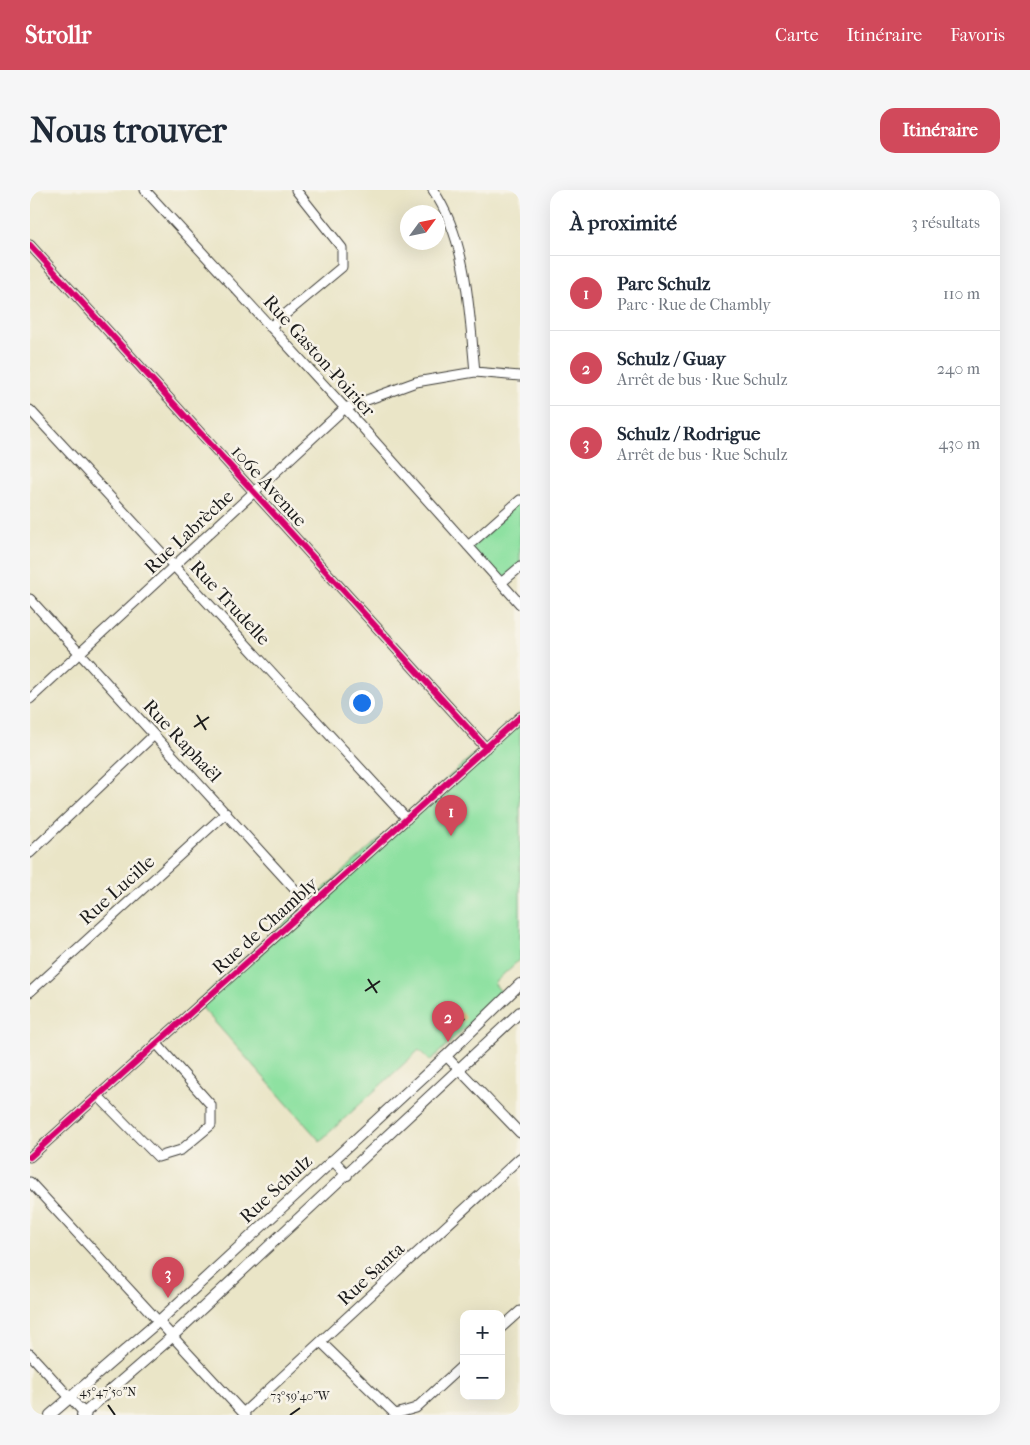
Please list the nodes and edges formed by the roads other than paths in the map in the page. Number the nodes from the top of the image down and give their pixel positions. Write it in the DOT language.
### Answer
graph roads {
  1 [pos="145,190"];
  2 [pos="296,190"];
  3 [pos="433,190"];
  4 [pos="30,245"];
  5 [pos="270,327"];
  6 [pos="475,372"];
  7 [pos="520,376"];
  8 [pos="345,408"];
  9 [pos="30,410"];
  10 [pos="254,492"];
  11 [pos="520,500"];
  12 [pos="468,546"];
  13 [pos="174,566"];
  14 [pos="520,567"];
  15 [pos="501,583"];
  16 [pos="30,599"];
  17 [pos="520,604"];
  18 [pos="79,653"];
  19 [pos="30,699"];
  20 [pos="520,717"];
  21 [pos="154,735"];
  22 [pos="486,748"];
  23 [pos="226,813"];
  24 [pos="407,819"];
  25 [pos="30,853"];
  26 [pos="310,906"];
  27 [pos="520,984"];
  28 [pos="30,992"];
  29 [pos="520,1012"];
  30 [pos="156,1043"];
  31 [pos="446,1056"];
  32 [pos="460,1070"];
  33 [pos="98,1096"];
  34 [pos="520,1134"];
  35 [pos="30,1157"];
  36 [pos="520,1158"];
  37 [pos="333,1160"];
  38 [pos="347,1175"];
  39 [pos="30,1182"];
  40 [pos="520,1311"];
  41 [pos="158,1321"];
  42 [pos="505,1324"];
  43 [pos="172,1336"];
  44 [pos="321,1342"];
  45 [pos="30,1354"];
  46 [pos="460,1368"];
  47 [pos="70,1398"];
  48 [pos="84,1414"];
  49 [pos="244,1414"];
  50 [pos="50,1415"];
  1 -- 5 [label="street, Rue Gaston-Poirier"];
  2 -- 5 [label="street"];
  3 -- 6 [label="street"];
  4 -- 10 [label="street, 106e Avenue"];
  5 -- 8 [label="street, Rue Gaston-Poirier"];
  6 -- 7 [label="street, Rue Labrèche"];
  6 -- 8 [label="street, Rue Labrèche"];
  8 -- 10 [label="street, Rue Labrèche"];
  8 -- 12 [label="street, Rue Gaston-Poirier"];
  9 -- 13 [label="street, Rue Trudelle"];
  10 -- 13 [label="street, Rue Labrèche"];
  10 -- 22 [label="street, 106e Avenue"];
  11 -- 12 [label="street"];
  12 -- 15 [label="street, Rue Gaston-Poirier"];
  13 -- 18 [label="street, Rue Labrèche"];
  13 -- 24 [label="street, Rue Trudelle"];
  14 -- 15 [label="street"];
  15 -- 17 [label="street, Rue Gaston-Poirier"];
  16 -- 18 [label="street, Rue Raphaël"];
  18 -- 19 [label="street, Rue Labrèche"];
  18 -- 21 [label="street, Rue Raphaël"];
  20 -- 22 [label="street, Rue de Chambly"];
  21 -- 23 [label="street, Rue Raphaël"];
  21 -- 25 [label="street"];
  22 -- 24 [label="street, Rue de Chambly"];
  23 -- 26 [label="street, Rue Raphaël"];
  23 -- 28 [label="street, Rue Lucille"];
  24 -- 26 [label="street, Rue de Chambly"];
  26 -- 30 [label="street, Rue de Chambly"];
  27 -- 31 [label="street, Rue Schulz"];
  29 -- 32 [label="street, Rue Schulz"];
  30 -- 33 [label="street, Rue de Chambly"];
  30 -- 33 [label="street"];
  31 -- 32 [label="street"];
  31 -- 37 [label="street, Rue Schulz"];
  32 -- 34 [label="street"];
  32 -- 38 [label="street, Rue Schulz"];
  33 -- 35 [label="street, Rue de Chambly"];
  36 -- 44 [label="street, Rue Santa"];
  37 -- 38 [label="street"];
  37 -- 41 [label="street, Rue Schulz"];
  38 -- 43 [label="street, Rue Schulz"];
  39 -- 41 [label="street"];
  40 -- 42 [label="street"];
  41 -- 43 [label="street"];
  41 -- 47 [label="street, Rue Schulz"];
  43 -- 48 [label="street, Rue Schulz"];
  43 -- 49 [label="street"];
  44 -- 46 [label="street"];
  44 -- 49 [label="street, Rue Santa"];
  45 -- 47 [label="street"];
  47 -- 48 [label="street"];
  47 -- 50 [label="street, Rue Schulz"];
}
